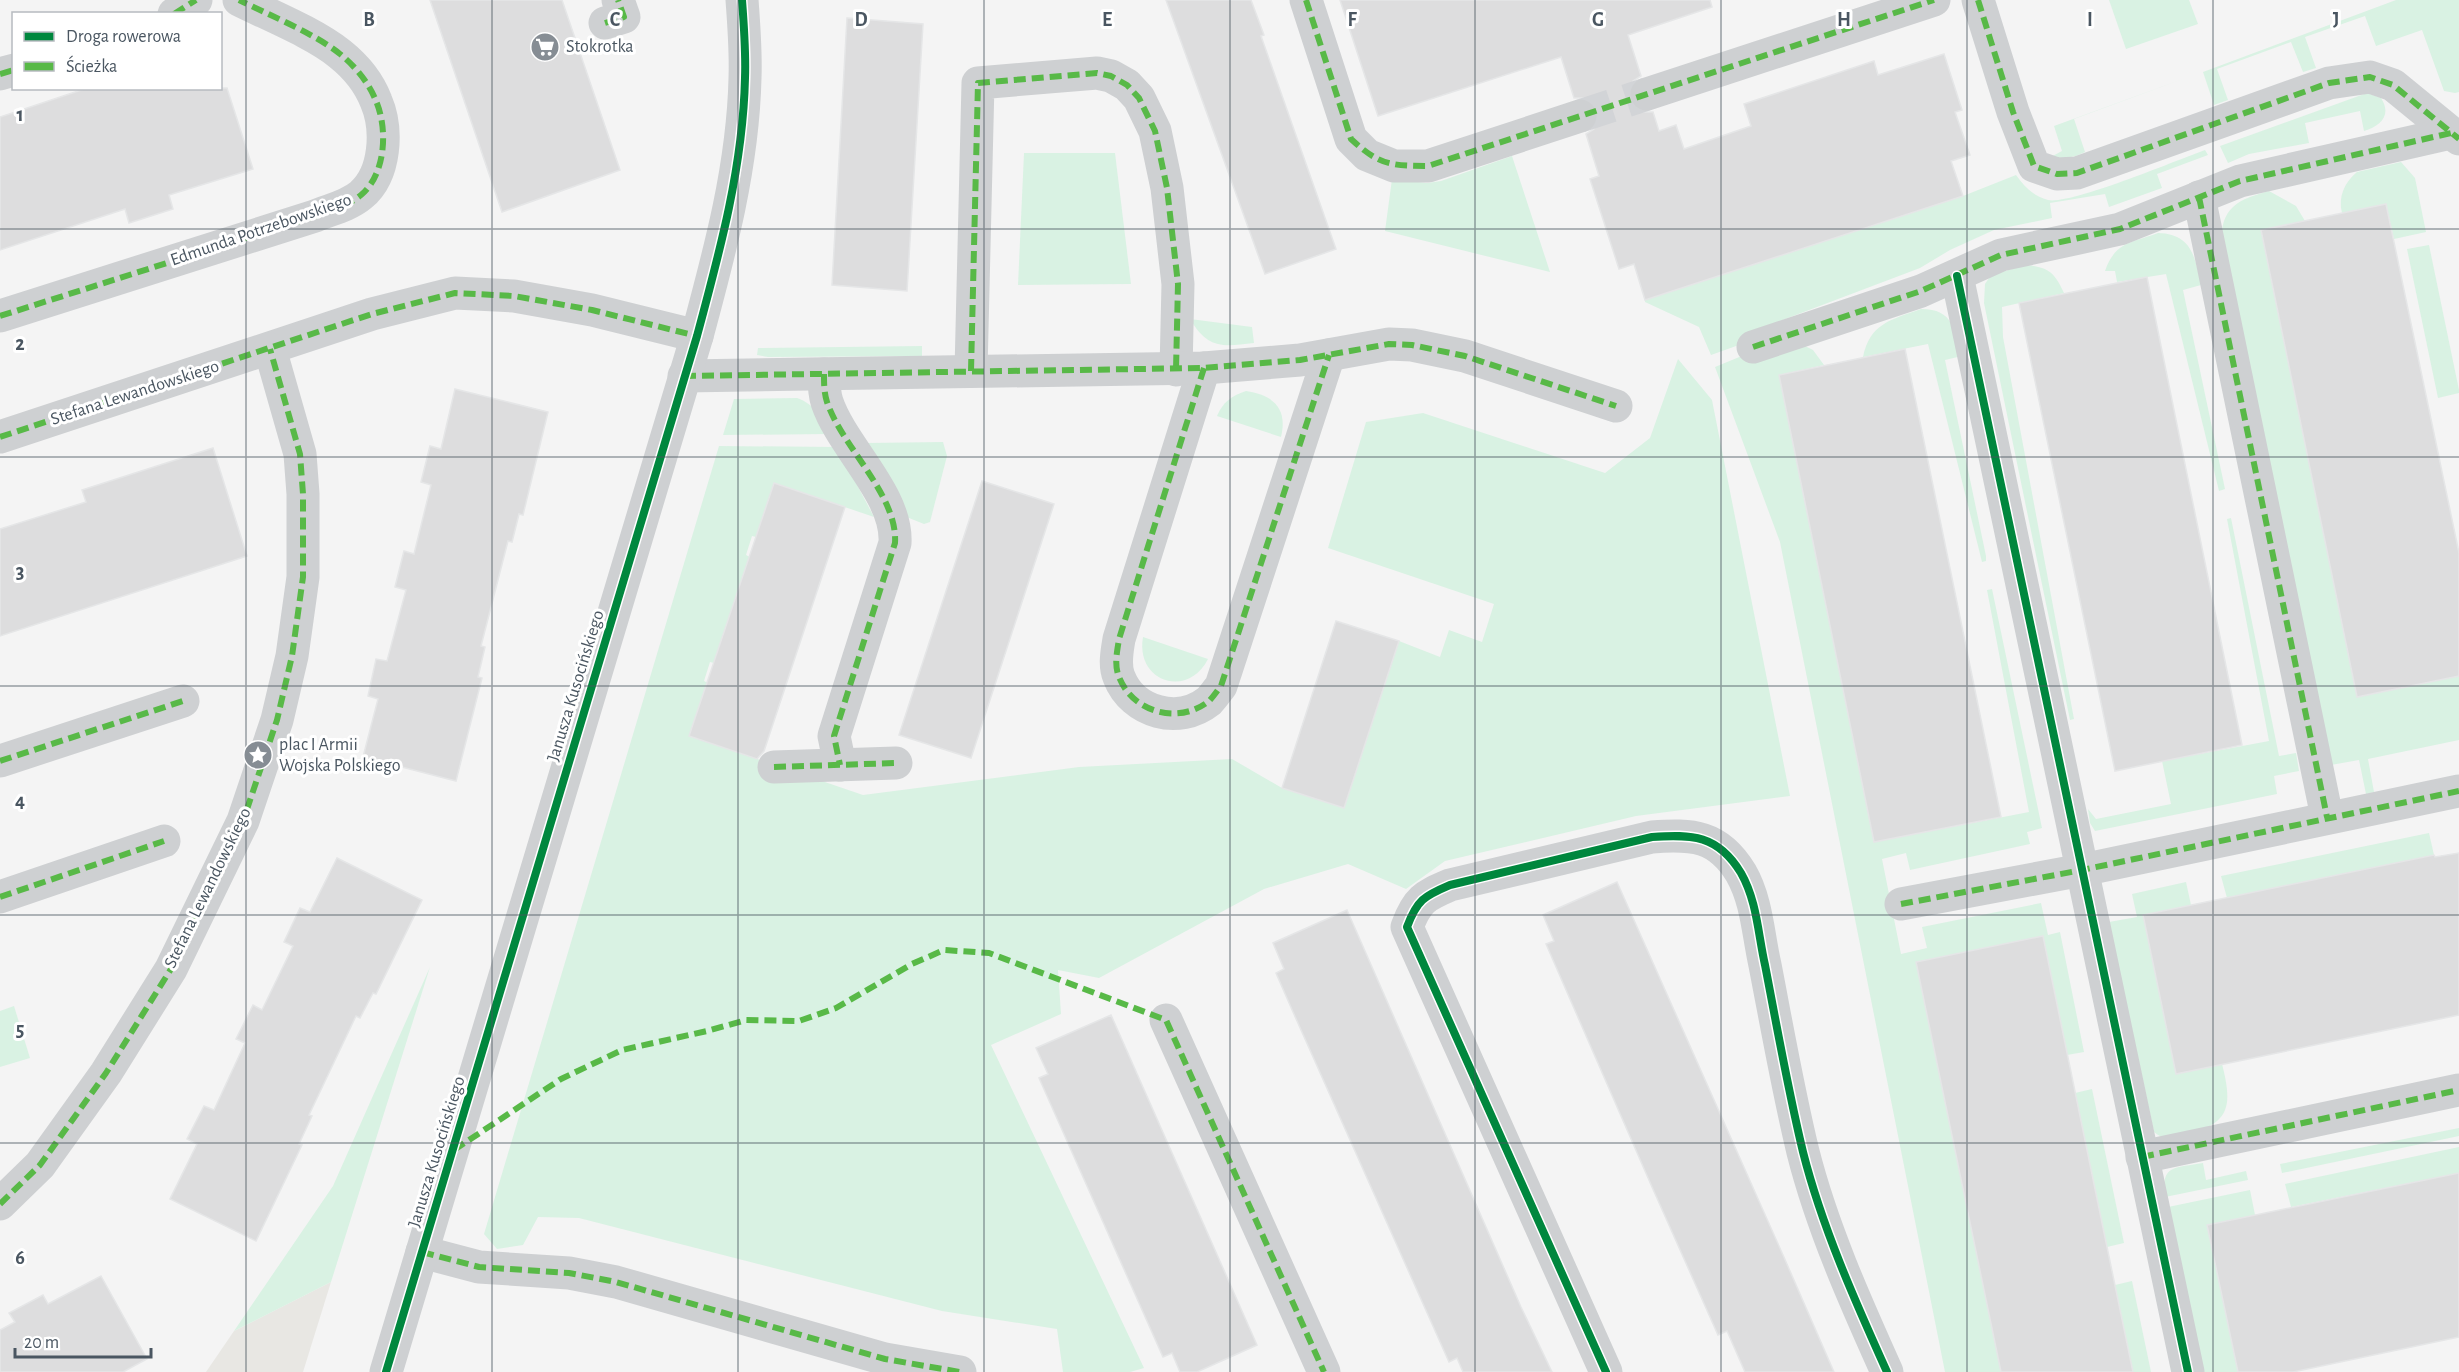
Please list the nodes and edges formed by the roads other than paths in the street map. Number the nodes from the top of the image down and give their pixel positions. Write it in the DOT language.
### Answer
graph roads {
  1 [pos="196,0"];
  2 [pos="239,0"];
  3 [pos="742,0"];
  4 [pos="1306,0"];
  5 [pos="1935,0"];
  6 [pos="1978,0"];
  7 [pos="177,12"];
  8 [pos="1647,94"];
  9 [pos="1580,116"];
  10 [pos="2455,136"];
  11 [pos="2199,197"];
  12 [pos="1957,276"];
  13 [pos="0,316"];
  14 [pos="697,336"];
  15 [pos="1753,347"];
  16 [pos="270,349"];
  17 [pos="1329,355"];
  18 [pos="1190,369"];
  19 [pos="971,371"];
  20 [pos="824,374"];
  21 [pos="684,376"];
  22 [pos="1616,406"];
  23 [pos="0,437"];
  24 [pos="183,701"];
  25 [pos="0,762"];
  26 [pos="896,763"];
  27 [pos="840,765"];
  28 [pos="774,767"];
  29 [pos="2459,791"];
  30 [pos="2327,817"];
  31 [pos="164,841"];
  32 [pos="2082,870"];
  33 [pos="0,897"];
  34 [pos="1901,904"];
  35 [pos="1166,1020"];
  36 [pos="2459,1090"];
  37 [pos="2142,1157"];
  38 [pos="0,1204"];
  39 [pos="422,1252"];
  40 [pos="386,1372"];
  41 [pos="960,1372"];
  42 [pos="1324,1372"];
  43 [pos="1606,1372"];
  44 [pos="1887,1372"];
  45 [pos="2188,1372"];
  1 -- 7 [label="street"];
  2 -- 13 [label="street, Edmunda Potrzebowskiego"];
  3 -- 14 [label="street, Janusza Kusocińskiego"];
  4 -- 9 [label="street"];
  5 -- 8 [label="street"];
  6 -- 10 [label="street"];
  10 -- 11 [label="street"];
  11 -- 12 [label="street"];
  11 -- 30 [label="street"];
  12 -- 15 [label="street"];
  12 -- 32 [label="street"];
  14 -- 16 [label="street, Stefana Lewandowskiego"];
  14 -- 21 [label="street, Janusza Kusocińskiego"];
  16 -- 23 [label="street, Stefana Lewandowskiego"];
  16 -- 38 [label="street, Stefana Lewandowskiego"];
  17 -- 18 [label="street"];
  17 -- 18 [label="street"];
  17 -- 22 [label="street"];
  18 -- 19 [label="street"];
  18 -- 19 [label="street"];
  19 -- 20 [label="street"];
  20 -- 21 [label="street"];
  20 -- 27 [label="street"];
  21 -- 39 [label="street, Janusza Kusocińskiego"];
  24 -- 25 [label="street"];
  26 -- 27 [label="street"];
  27 -- 28 [label="street"];
  29 -- 30 [label="street"];
  30 -- 32 [label="street"];
  31 -- 33 [label="street"];
  32 -- 34 [label="street"];
  32 -- 37 [label="street"];
  35 -- 42 [label="street"];
  36 -- 37 [label="street"];
  37 -- 45 [label="street"];
  39 -- 40 [label="street, Janusza Kusocińskiego"];
  39 -- 41 [label="street"];
  43 -- 44 [label="street"];
}
